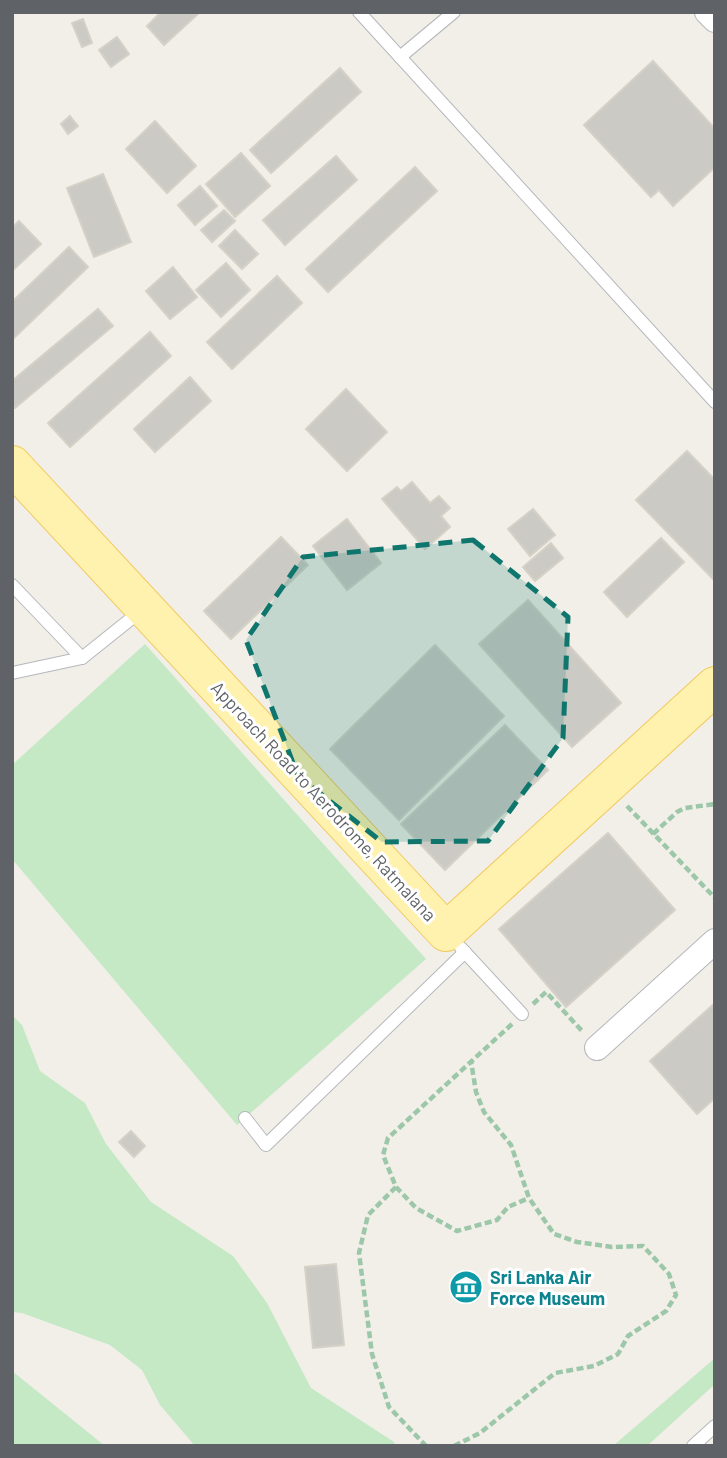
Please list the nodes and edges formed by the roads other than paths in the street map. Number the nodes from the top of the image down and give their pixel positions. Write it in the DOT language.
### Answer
graph roads {
  1 [pos="359,12"];
  2 [pos="454,12"];
  3 [pos="707,12"];
  4 [pos="715,20"];
  5 [pos="400,57"];
  6 [pos="715,402"];
  7 [pos="12,465"];
  8 [pos="12,585"];
  9 [pos="145,607"];
  10 [pos="82,658"];
  11 [pos="12,673"];
  12 [pos="715,686"];
  13 [pos="715,941"];
  14 [pos="456,942"];
  15 [pos="522,1014"];
  16 [pos="597,1048"];
  17 [pos="245,1118"];
  18 [pos="715,1426"];
  19 [pos="693,1446"];
  1 -- 5 [label="lane"];
  2 -- 5 [label="lane"];
  3 -- 4 [label="street"];
  5 -- 6 [label="lane"];
  7 -- 9 [label="main road, Approach Road to Aerodrome, Ratmalana"];
  8 -- 10 [label="lane"];
  9 -- 10 [label="lane"];
  9 -- 14 [label="main road, Approach Road to Aerodrome, Ratmalana"];
  10 -- 11 [label="lane"];
  12 -- 14 [label="main road, Approach Road to Aerodrome, Ratmalana"];
  13 -- 16 [label="street"];
  14 -- 15 [label="lane"];
  14 -- 17 [label="lane"];
  18 -- 19 [label="lane"];
}
